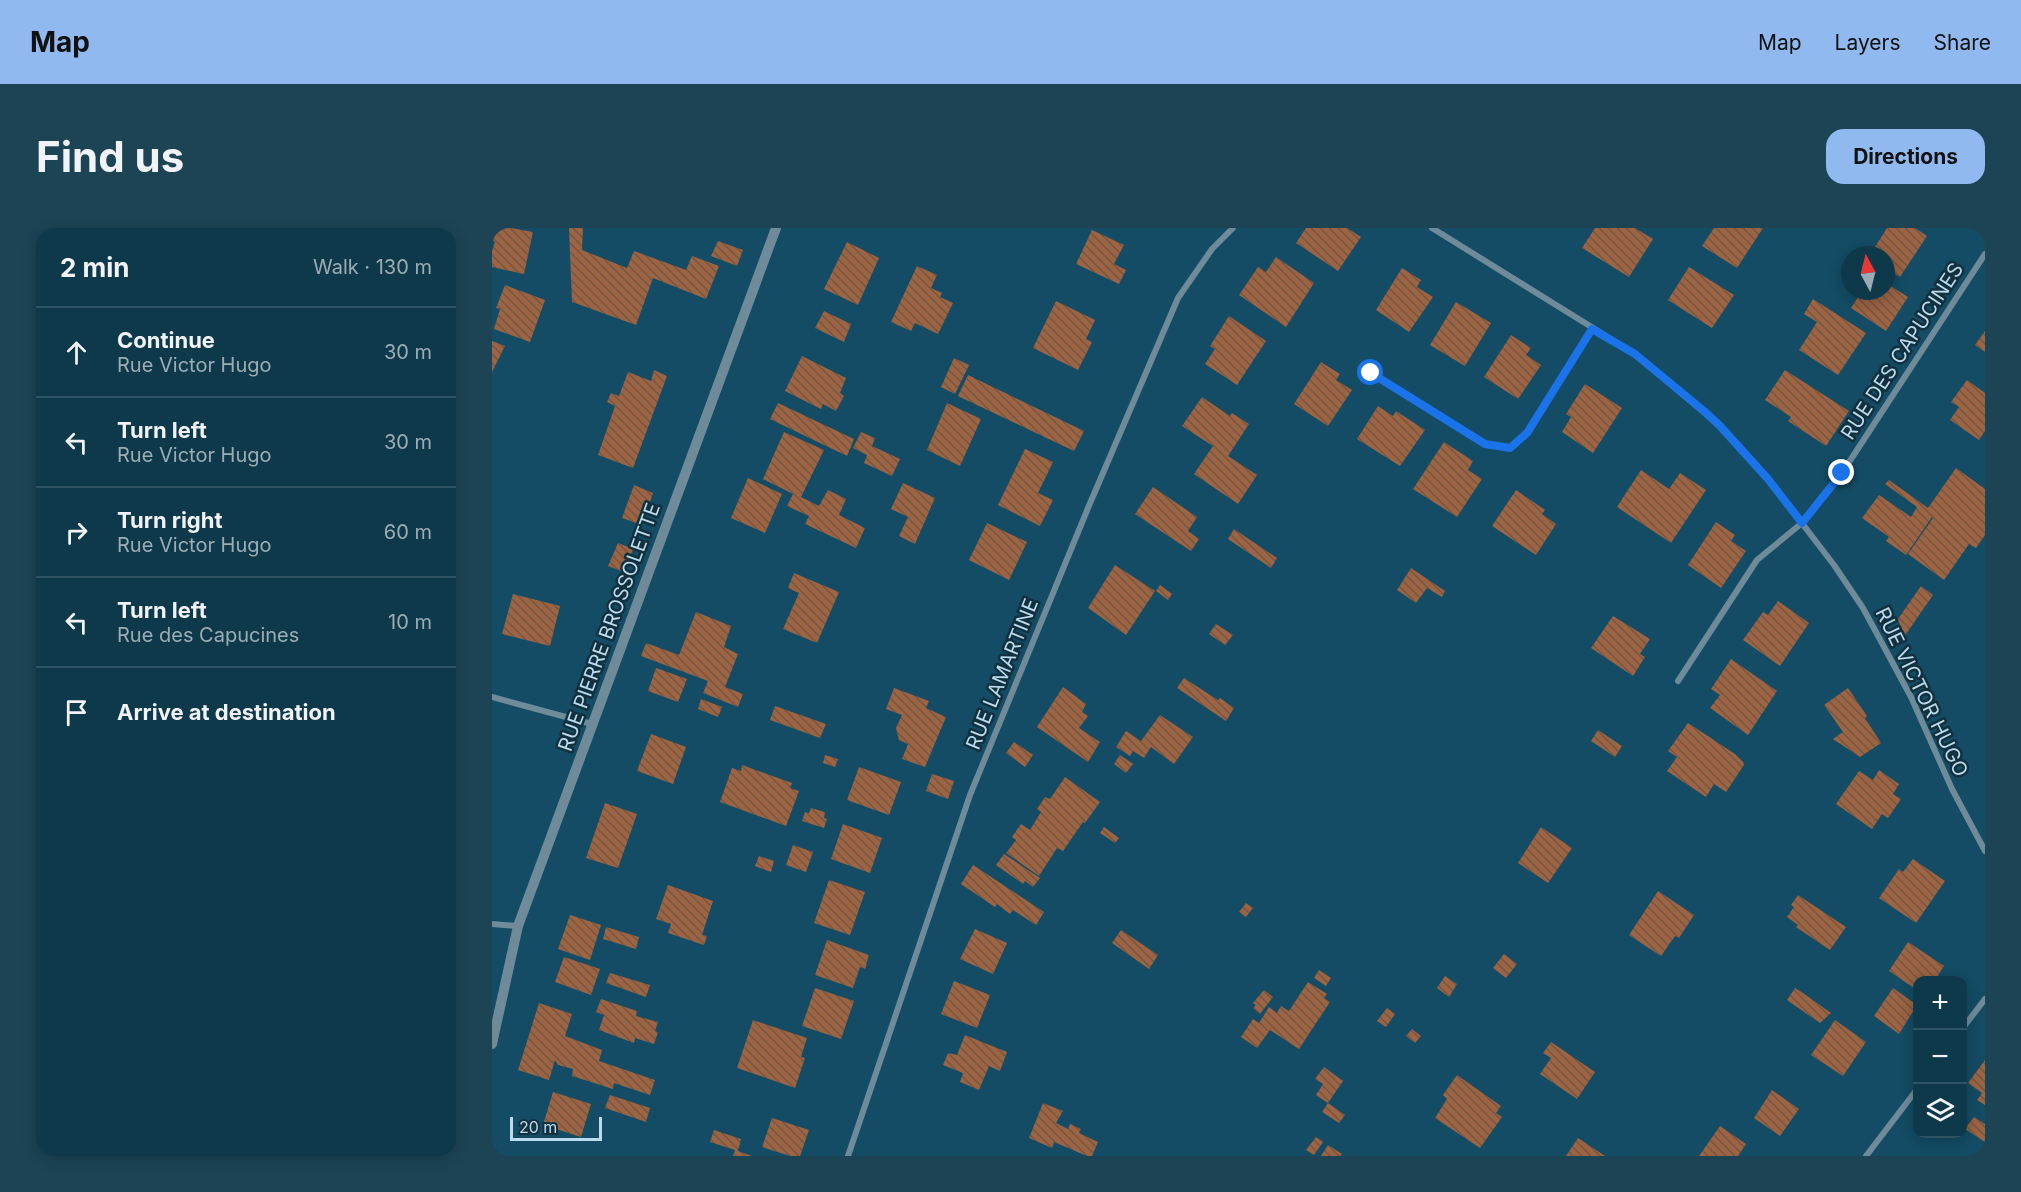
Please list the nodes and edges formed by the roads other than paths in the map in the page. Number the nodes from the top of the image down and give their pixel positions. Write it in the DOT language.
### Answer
graph roads {
  1 [pos="776,228"];
  2 [pos="1233,228"];
  3 [pos="1432,228"];
  4 [pos="1985,254"];
  5 [pos="1592,329"];
  6 [pos="1371,373"];
  7 [pos="1802,523"];
  8 [pos="1678,681"];
  9 [pos="492,697"];
  10 [pos="592,724"];
  11 [pos="1985,851"];
  12 [pos="492,924"];
  13 [pos="518,926"];
  14 [pos="1985,999"];
  15 [pos="1967,1022"];
  16 [pos="492,1044"];
  17 [pos="1913,1093"];
  18 [pos="848,1156"];
  19 [pos="1866,1156"];
  1 -- 10 [label="street, RUE PIERRE BROSSOLETTE"];
  2 -- 18 [label="street, RUE LAMARTINE"];
  3 -- 5 [label="street, RUE VICTOR HUGO"];
  4 -- 7 [label="street, RUE DES CAPUCINES"];
  5 -- 6 [label="street"];
  5 -- 7 [label="street, RUE VICTOR HUGO"];
  7 -- 8 [label="street"];
  7 -- 11 [label="street, RUE VICTOR HUGO"];
  9 -- 10 [label="street"];
  10 -- 13 [label="street, RUE PIERRE BROSSOLETTE"];
  12 -- 13 [label="street"];
  13 -- 16 [label="street, RUE PIERRE BROSSOLETTE"];
  14 -- 15 [label="street"];
  17 -- 19 [label="street"];
}
